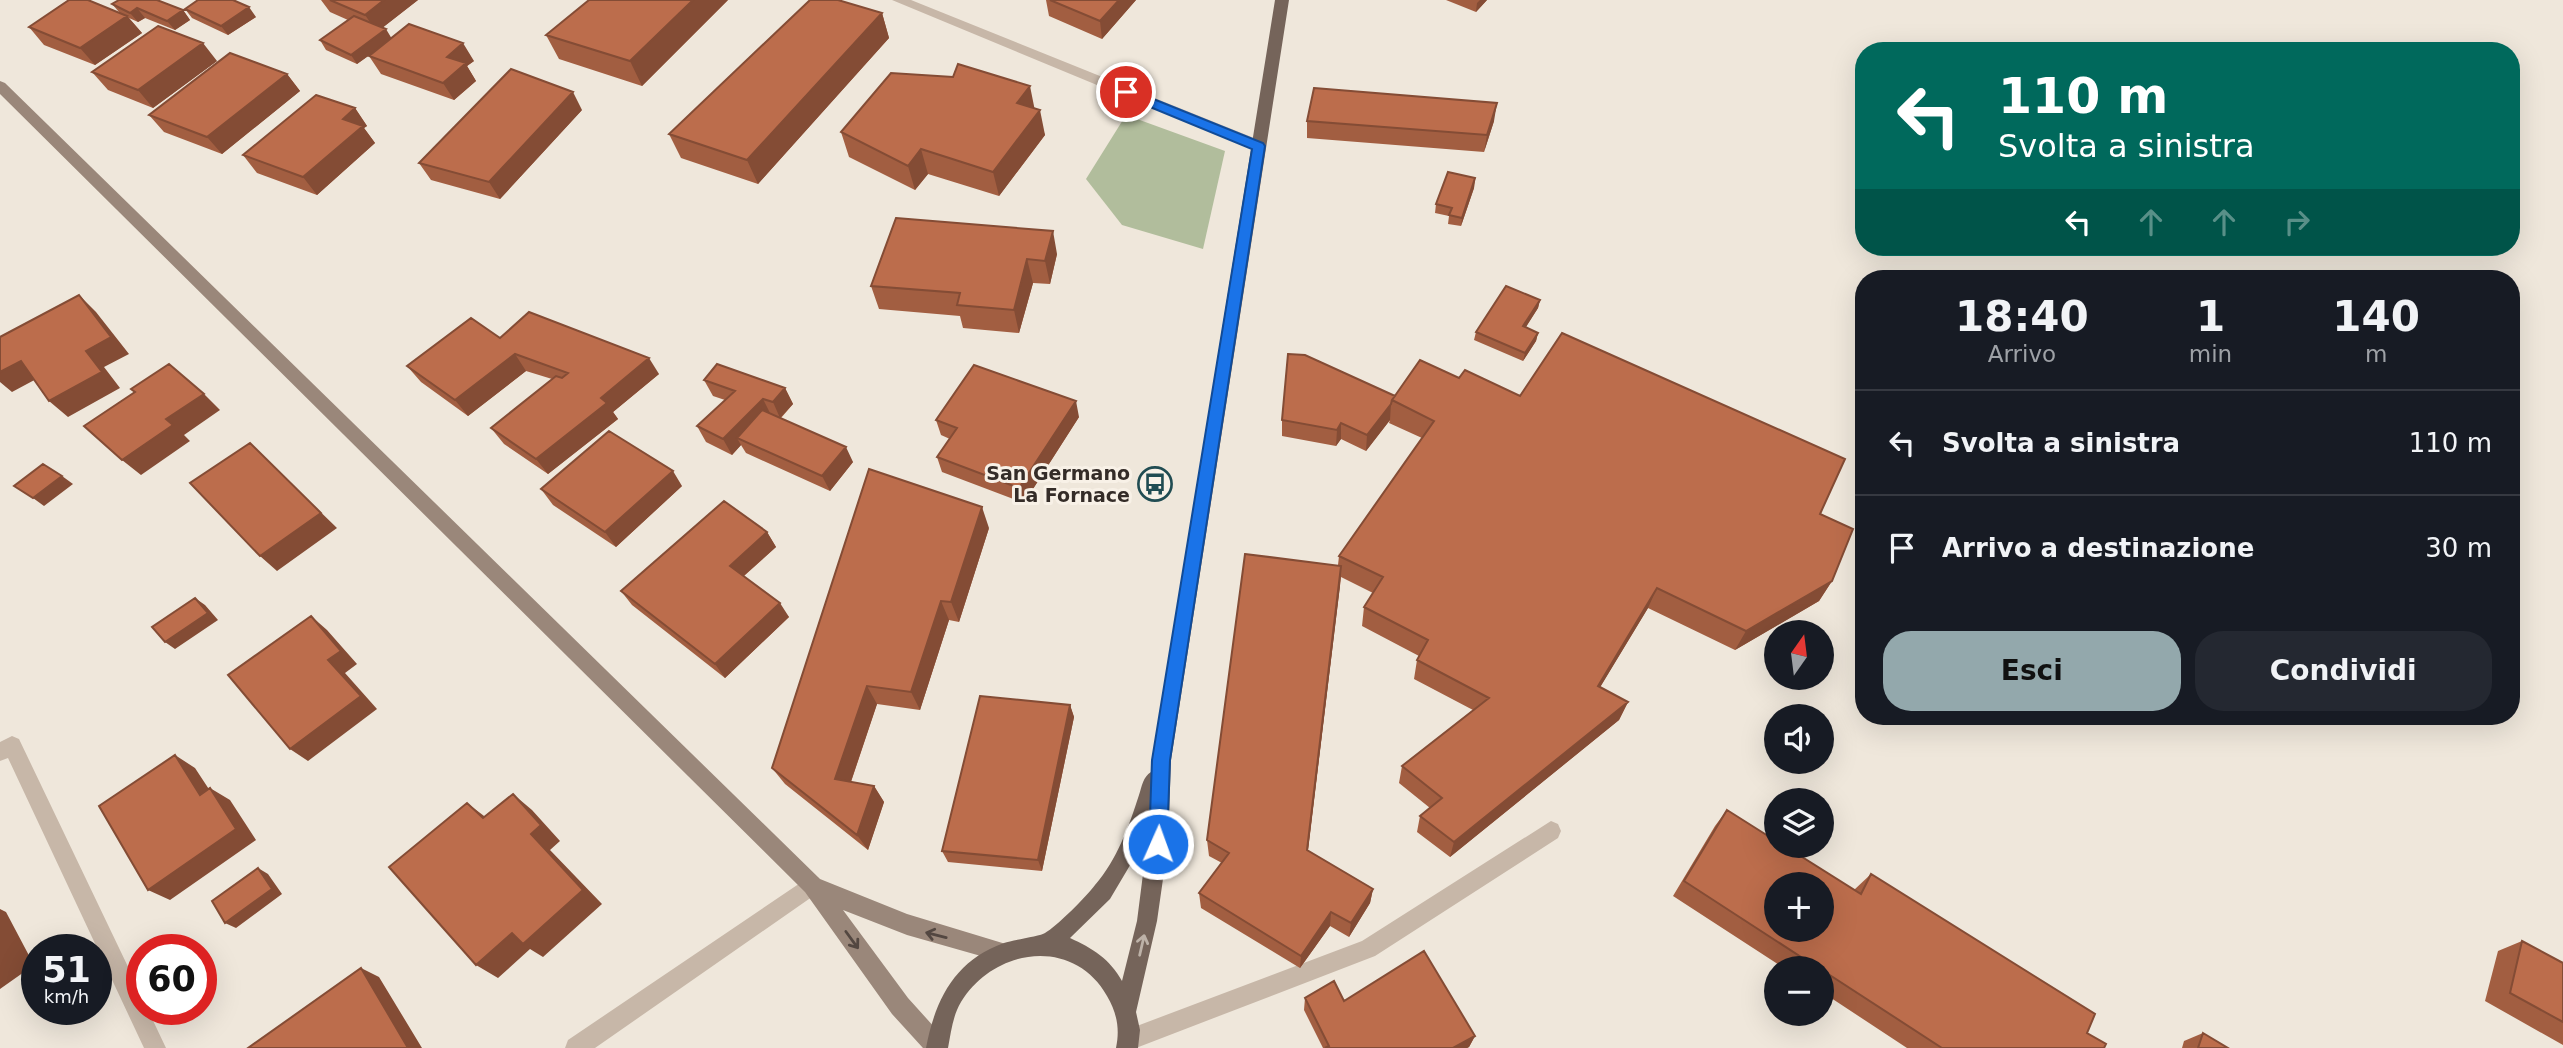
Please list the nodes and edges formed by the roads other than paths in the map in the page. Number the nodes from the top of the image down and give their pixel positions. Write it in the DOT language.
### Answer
graph roads {
  1 [pos="899,0"];
  2 [pos="1282,0"];
  3 [pos="0,86"];
  4 [pos="1259,146"];
  5 [pos="0,752"];
  6 [pos="1161,760"];
  7 [pos="1551,831"];
  8 [pos="812,885"];
  9 [pos="1049,944"];
  10 [pos="1002,953"];
  11 [pos="1126,1011"];
  12 [pos="1128,1044"];
  13 [pos="155,1048"];
  14 [pos="576,1048"];
  15 [pos="937,1048"];
  1 -- 4 [label="street"];
  2 -- 4 [label="main road"];
  3 -- 8 [label="main road"];
  4 -- 6 [label="main road"];
  5 -- 13 [label="street"];
  6 -- 9 [label="main road"];
  11 -- 6 [label="main road, one-way"];
  7 -- 12 [label="street"];
  10 -- 8 [label="main road, one-way"];
  8 -- 14 [label="street"];
  8 -- 15 [label="main road, one-way"];
  9 -- 10 [label="main road"];
  9 -- 11 [label="main road"];
  10 -- 15 [label="main road"];
  11 -- 12 [label="main road"];
}
